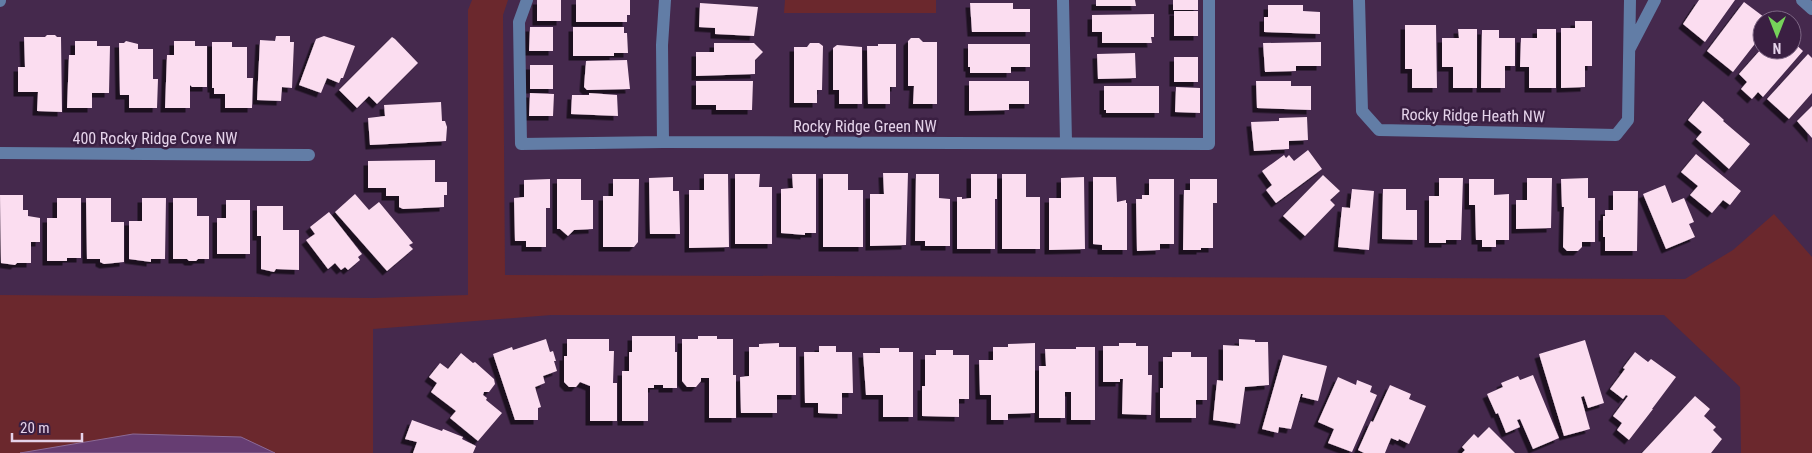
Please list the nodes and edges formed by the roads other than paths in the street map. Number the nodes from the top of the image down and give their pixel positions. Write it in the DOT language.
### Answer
graph roads {
  1 [pos="527,0"];
  2 [pos="665,0"];
  3 [pos="1063,0"];
  4 [pos="1209,0"];
  5 [pos="1359,0"];
  6 [pos="1630,0"];
  7 [pos="1654,0"];
  8 [pos="1802,0"];
  9 [pos="1812,9"];
  10 [pos="1628,53"];
  11 [pos="663,142"];
  12 [pos="1066,142"];
  13 [pos="0,153"];
  14 [pos="309,155"];
  1 -- 11 [label="street, Rocky Ridge Green NW"];
  2 -- 11 [label="street"];
  3 -- 12 [label="street"];
  4 -- 12 [label="street, Rocky Ridge Green NW"];
  5 -- 10 [label="street, Rocky Ridge Heath NW"];
  6 -- 10 [label="street, Rocky Ridge Heath NW"];
  7 -- 10 [label="street, Rocky Ridge Heath NW"];
  8 -- 9 [label="street"];
  11 -- 12 [label="street, Rocky Ridge Green NW"];
  13 -- 14 [label="street, 400 Rocky Ridge Cove NW"];
}
